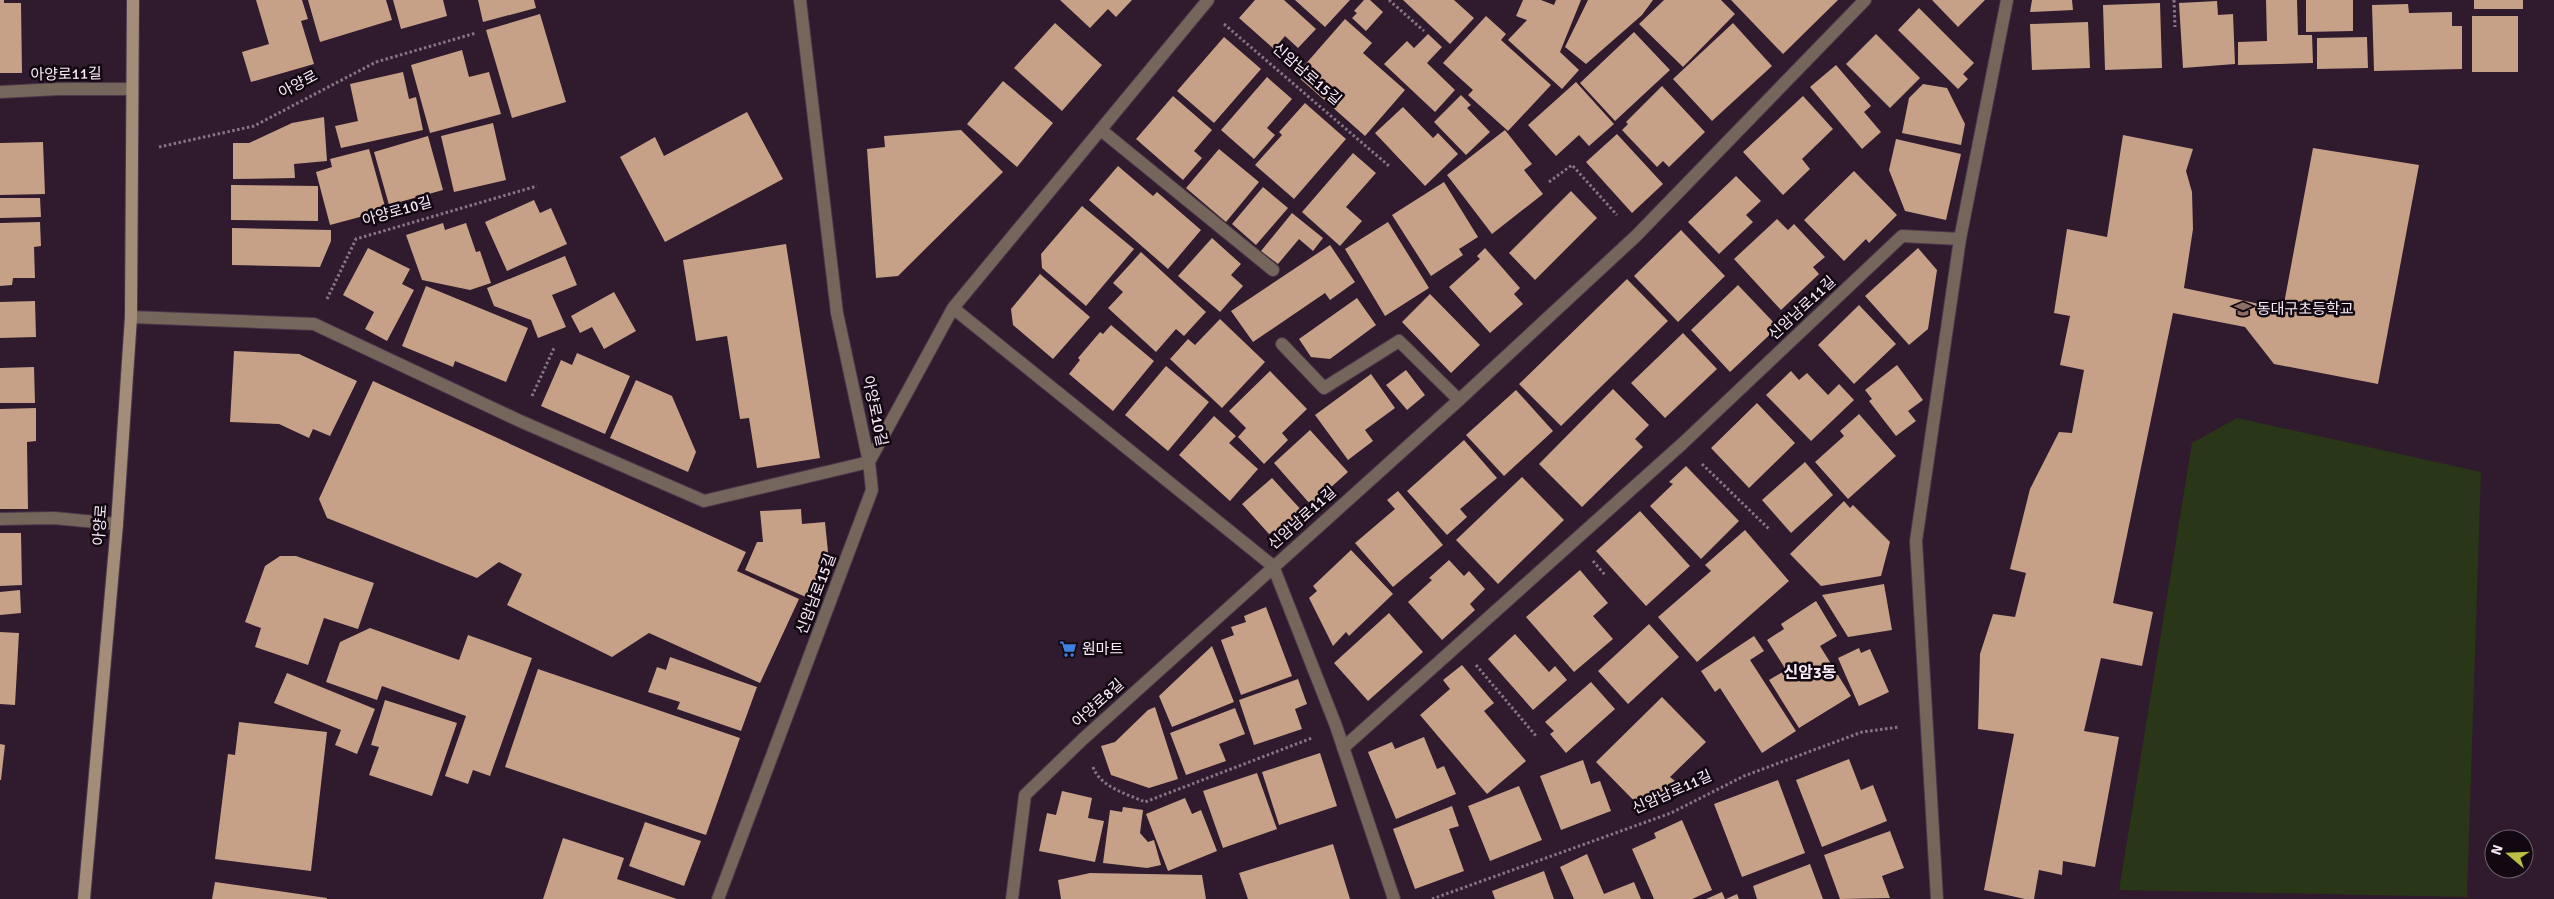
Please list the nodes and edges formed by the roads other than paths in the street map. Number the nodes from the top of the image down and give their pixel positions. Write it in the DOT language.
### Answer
graph roads {
  1 [pos="133,0"];
  2 [pos="800,0"];
  3 [pos="1865,0"];
  4 [pos="2007,0"];
  5 [pos="1206,3"];
  6 [pos="132,90"];
  7 [pos="0,92"];
  8 [pos="1101,130"];
  9 [pos="1960,239"];
  10 [pos="1272,270"];
  11 [pos="953,308"];
  12 [pos="130,317"];
  13 [pos="1282,344"];
  14 [pos="1459,400"];
  15 [pos="870,462"];
  16 [pos="0,519"];
  17 [pos="117,524"];
  18 [pos="1273,566"];
  19 [pos="1343,748"];
  20 [pos="84,899"];
  21 [pos="718,899"];
  22 [pos="1012,899"];
  23 [pos="1394,899"];
  24 [pos="1938,899"];
  1 -- 6 [label="main road, 아양로"];
  2 -- 15 [label="street, 아양로10길"];
  3 -- 14 [label="street, 신암남로11길"];
  4 -- 9 [label="street"];
  5 -- 8 [label="street"];
  6 -- 7 [label="street, 아양로11길"];
  6 -- 12 [label="main road, 아양로"];
  8 -- 10 [label="street"];
  8 -- 11 [label="street"];
  9 -- 19 [label="street, 신암남로11길"];
  9 -- 24 [label="street"];
  11 -- 15 [label="street"];
  11 -- 18 [label="street"];
  12 -- 15 [label="street, 아양로10길"];
  12 -- 17 [label="main road, 아양로"];
  13 -- 14 [label="street"];
  14 -- 18 [label="street, 신암남로11길"];
  15 -- 21 [label="street, 신암남로15길"];
  16 -- 17 [label="street"];
  17 -- 20 [label="main road, 아양로"];
  18 -- 19 [label="street, 신암남로11길"];
  18 -- 22 [label="street, 아양로8길"];
  19 -- 23 [label="street, 신암남로11길"];
}
